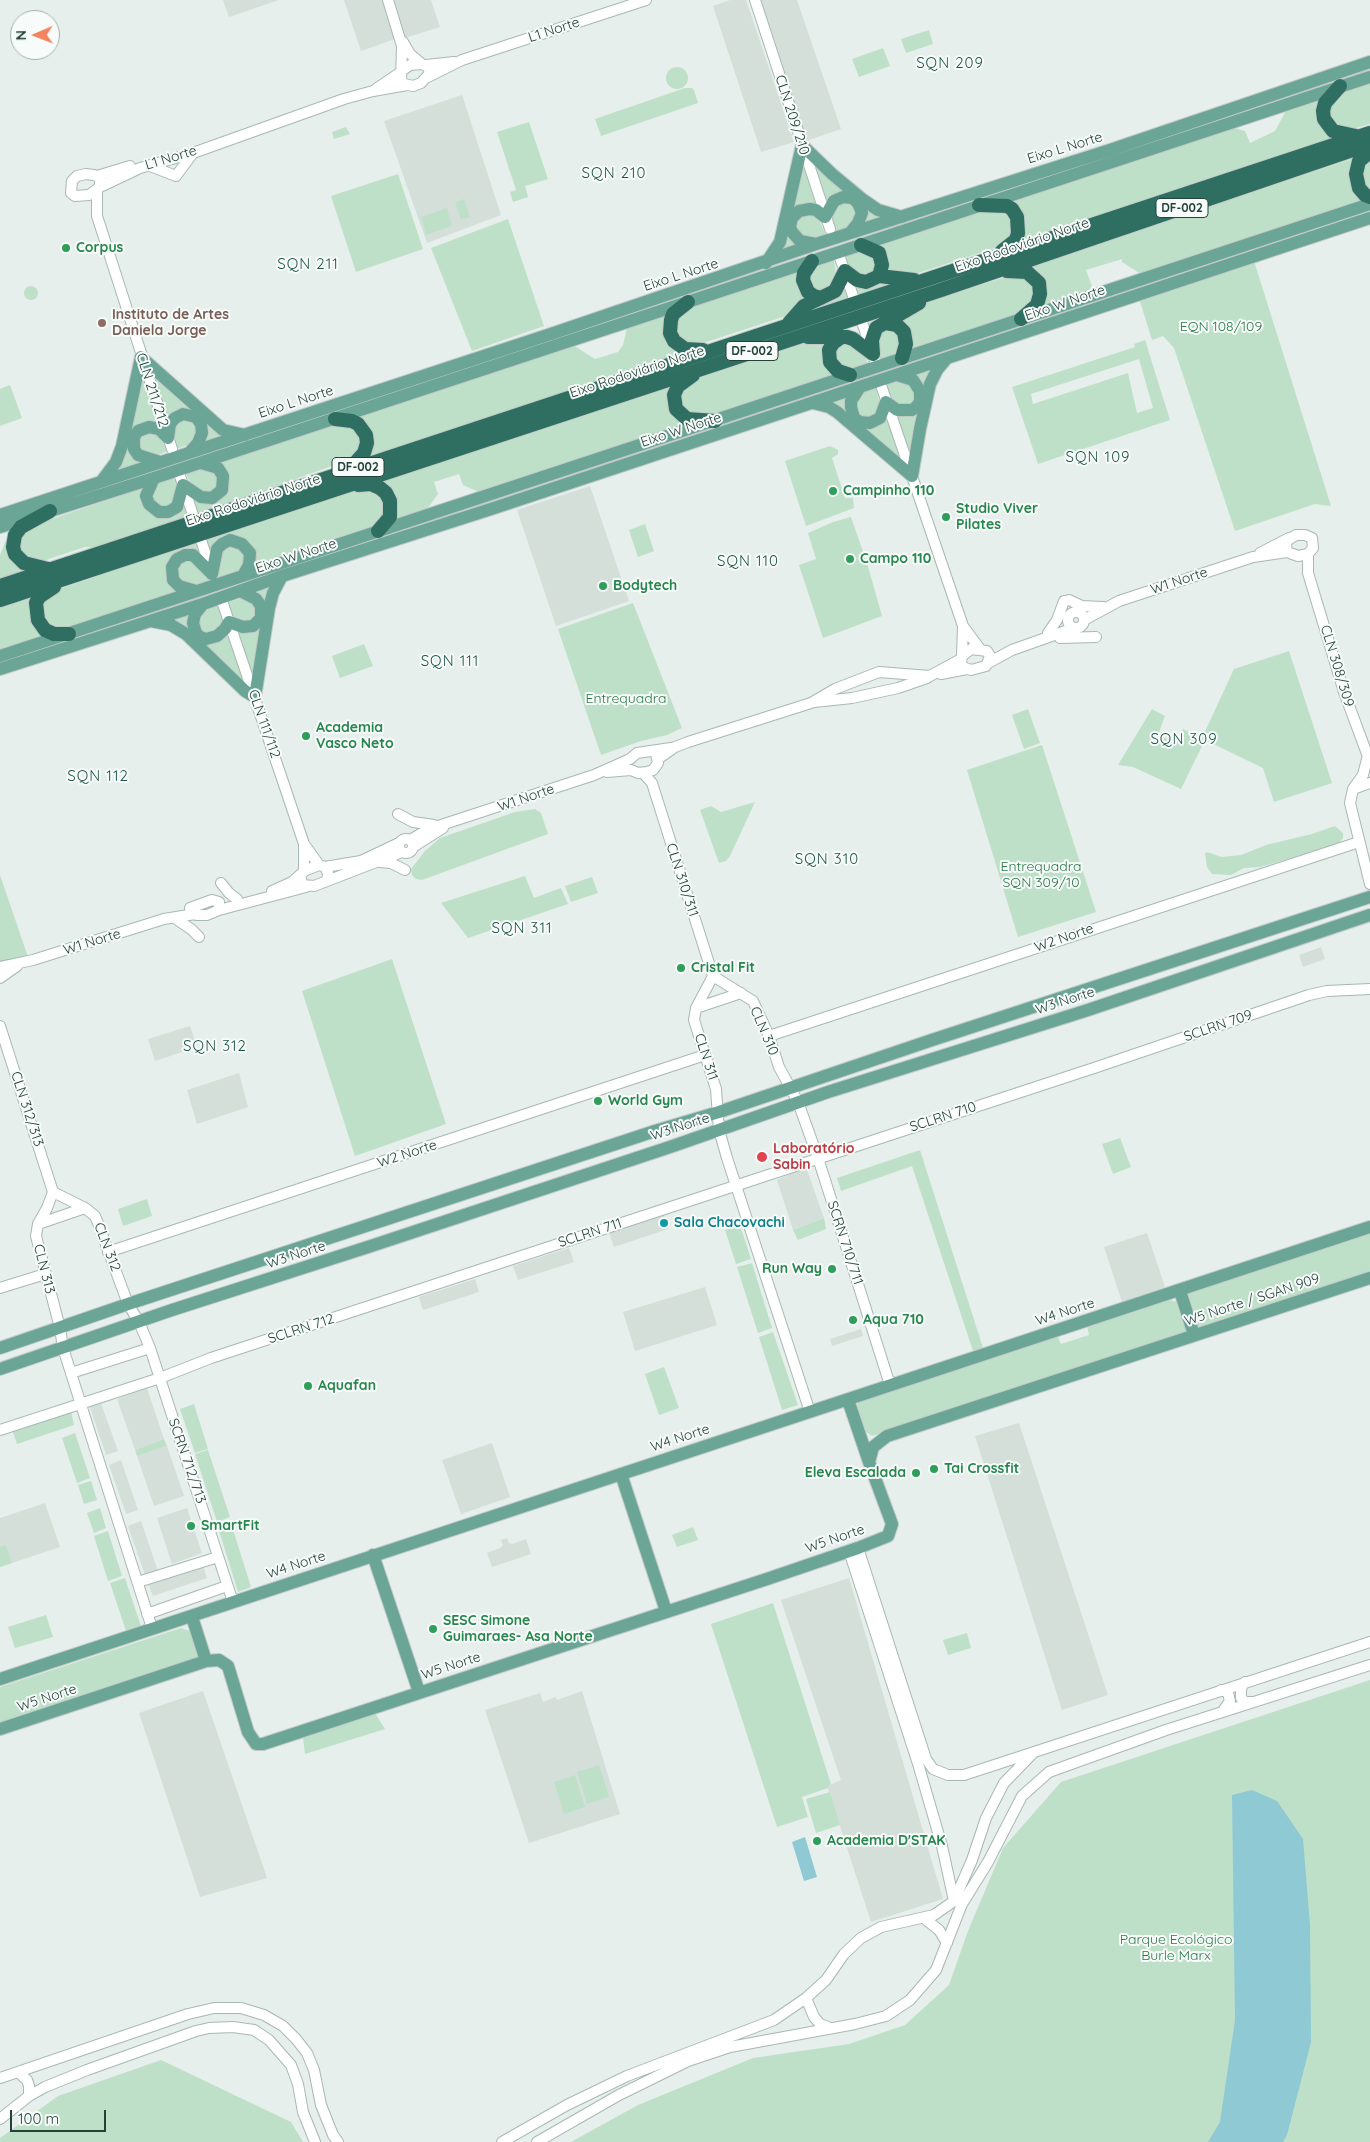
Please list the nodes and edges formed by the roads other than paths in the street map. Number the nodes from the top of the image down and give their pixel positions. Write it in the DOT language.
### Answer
graph roads {
  1 [pos="388,0"];
  2 [pos="646,0"];
  3 [pos="755,0"];
  4 [pos="400,37"];
  5 [pos="462,60"];
  6 [pos="1370,62"];
  7 [pos="424,64"];
  8 [pos="402,71"];
  9 [pos="428,77"];
  10 [pos="1370,77"];
  11 [pos="408,85"];
  12 [pos="1340,86"];
  13 [pos="373,91"];
  14 [pos="244,133"];
  15 [pos="1366,138"];
  16 [pos="802,145"];
  17 [pos="192,152"];
  18 [pos="1370,152"];
  19 [pos="148,166"];
  20 [pos="96,176"];
  21 [pos="99,189"];
  22 [pos="81,196"];
  23 [pos="1370,197"];
  24 [pos="1370,204"];
  25 [pos="979,205"];
  26 [pos="97,216"];
  27 [pos="902,218"];
  28 [pos="1370,218"];
  29 [pos="827,223"];
  30 [pos="850,233"];
  31 [pos="816,244"];
  32 [pos="861,245"];
  33 [pos="995,256"];
  34 [pos="840,258"];
  35 [pos="812,261"];
  36 [pos="766,263"];
  37 [pos="845,271"];
  38 [pos="993,271"];
  39 [pos="879,276"];
  40 [pos="920,281"];
  41 [pos="941,290"];
  42 [pos="853,296"];
  43 [pos="821,298"];
  44 [pos="688,302"];
  45 [pos="1021,319"];
  46 [pos="862,322"];
  47 [pos="886,323"];
  48 [pos="787,325"];
  49 [pos="798,337"];
  50 [pos="840,338"];
  51 [pos="716,349"];
  52 [pos="141,357"];
  53 [pos="874,357"];
  54 [pos="948,357"];
  55 [pos="902,358"];
  56 [pos="706,366"];
  57 [pos="897,374"];
  58 [pos="850,375"];
  59 [pos="860,387"];
  60 [pos="882,388"];
  61 [pos="886,402"];
  62 [pos="811,403"];
  63 [pos="335,419"];
  64 [pos="716,421"];
  65 [pos="245,435"];
  66 [pos="170,444"];
  67 [pos="190,453"];
  68 [pos="160,462"];
  69 [pos="201,463"];
  70 [pos="349,470"];
  71 [pos="912,476"];
  72 [pos="154,478"];
  73 [pos="182,480"];
  74 [pos="101,482"];
  75 [pos="326,492"];
  76 [pos="50,511"];
  77 [pos="0,515"];
  78 [pos="193,515"];
  79 [pos="0,527"];
  80 [pos="378,531"];
  81 [pos="1292,536"];
  82 [pos="201,540"];
  83 [pos="1290,553"];
  84 [pos="1308,554"];
  85 [pos="1253,557"];
  86 [pos="49,569"];
  87 [pos="1308,573"];
  88 [pos="244,574"];
  89 [pos="213,576"];
  90 [pos="282,576"];
  91 [pos="71,577"];
  92 [pos="0,586"];
  93 [pos="196,591"];
  94 [pos="240,591"];
  95 [pos="0,600"];
  96 [pos="203,604"];
  97 [pos="223,604"];
  98 [pos="1105,607"];
  99 [pos="149,620"];
  100 [pos="229,622"];
  101 [pos="963,626"];
  102 [pos="70,634"];
  103 [pos="1048,636"];
  104 [pos="1096,637"];
  105 [pos="983,650"];
  106 [pos="1012,650"];
  107 [pos="0,656"];
  108 [pos="962,658"];
  109 [pos="988,663"];
  110 [pos="0,669"];
  111 [pos="967,669"];
  112 [pos="900,673"];
  113 [pos="930,676"];
  114 [pos="898,688"];
  115 [pos="835,689"];
  116 [pos="255,697"];
  117 [pos="838,700"];
  118 [pos="811,703"];
  119 [pos="675,747"];
  120 [pos="650,751"];
  121 [pos="658,759"];
  122 [pos="1369,760"];
  123 [pos="631,764"];
  124 [pos="648,772"];
  125 [pos="1370,783"];
  126 [pos="1353,789"];
  127 [pos="398,814"];
  128 [pos="445,824"];
  129 [pos="1359,842"];
  130 [pos="304,844"];
  131 [pos="400,848"];
  132 [pos="377,862"];
  133 [pos="322,866"];
  134 [pos="405,870"];
  135 [pos="302,872"];
  136 [pos="327,880"];
  137 [pos="222,883"];
  138 [pos="1370,884"];
  139 [pos="306,887"];
  140 [pos="1370,897"];
  141 [pos="237,899"];
  142 [pos="1345,904"];
  143 [pos="219,907"];
  144 [pos="195,911"];
  145 [pos="1370,915"];
  146 [pos="1309,916"];
  147 [pos="176,918"];
  148 [pos="164,919"];
  149 [pos="1332,929"];
  150 [pos="1310,936"];
  151 [pos="198,937"];
  152 [pos="20,964"];
  153 [pos="0,967"];
  154 [pos="713,976"];
  155 [pos="0,978"];
  156 [pos="1370,988"];
  157 [pos="741,993"];
  158 [pos="696,1008"];
  159 [pos="0,1026"];
  160 [pos="770,1036"];
  161 [pos="706,1055"];
  162 [pos="880,1057"];
  163 [pos="852,1066"];
  164 [pos="1069,1076"];
  165 [pos="862,1082"];
  166 [pos="789,1087"];
  167 [pos="798,1102"];
  168 [pos="719,1112"];
  169 [pos="693,1119"];
  170 [pos="719,1130"];
  171 [pos="655,1131"];
  172 [pos="670,1147"];
  173 [pos="634,1158"];
  174 [pos="818,1158"];
  175 [pos="736,1186"];
  176 [pos="53,1192"];
  177 [pos="85,1208"];
  178 [pos="38,1224"];
  179 [pos="1370,1227"];
  180 [pos="108,1252"];
  181 [pos="234,1270"];
  182 [pos="45,1274"];
  183 [pos="1370,1278"];
  184 [pos="444,1281"];
  185 [pos="0,1288"];
  186 [pos="1180,1291"];
  187 [pos="212,1298"];
  188 [pos="128,1304"];
  189 [pos="139,1322"];
  190 [pos="60,1328"];
  191 [pos="1194,1334"];
  192 [pos="63,1348"];
  193 [pos="150,1348"];
  194 [pos="0,1350"];
  195 [pos="0,1367"];
  196 [pos="71,1373"];
  197 [pos="160,1378"];
  198 [pos="890,1385"];
  199 [pos="850,1399"];
  200 [pos="81,1404"];
  201 [pos="810,1412"];
  202 [pos="0,1430"];
  203 [pos="888,1436"];
  204 [pos="869,1462"];
  205 [pos="621,1474"];
  206 [pos="854,1550"];
  207 [pos="373,1556"];
  208 [pos="218,1557"];
  209 [pos="138,1582"];
  210 [pos="227,1586"];
  211 [pos="233,1602"];
  212 [pos="666,1611"];
  213 [pos="147,1614"];
  214 [pos="192,1617"];
  215 [pos="152,1628"];
  216 [pos="1370,1642"];
  217 [pos="206,1661"];
  218 [pos="1370,1665"];
  219 [pos="0,1679"];
  220 [pos="1245,1682"];
  221 [pos="1221,1690"];
  222 [pos="419,1692"];
  223 [pos="1254,1702"];
  224 [pos="1223,1711"];
  225 [pos="0,1729"];
  226 [pos="1034,1752"];
  227 [pos="954,1901"];
  228 [pos="925,1919"];
  229 [pos="947,1943"];
  230 [pos="806,1998"];
  231 [pos="830,2028"];
  232 [pos="18,2072"];
  233 [pos="0,2078"];
  234 [pos="29,2096"];
  235 [pos="0,2119"];
  236 [pos="314,2142"];
  237 [pos="338,2142"];
  238 [pos="502,2142"];
  239 [pos="536,2142"];
  1 -- 4 [label="street"];
  2 -- 5 [label="street, L1 Norte"];
  3 -- 16 [label="street, CLN 209/210"];
  4 -- 7 [label="street"];
  4 -- 8 [label="street"];
  5 -- 7 [label="street, L1 Norte"];
  5 -- 9 [label="street, L1 Norte"];
  6 -- 27 [label="main road, Eixo L Norte"];
  7 -- 8 [label="street"];
  7 -- 9 [label="street"];
  8 -- 11 [label="street"];
  8 -- 13 [label="street, L1 Norte"];
  9 -- 11 [label="street"];
  10 -- 12 [label="main road, Eixo L Norte"];
  11 -- 13 [label="street, L1 Norte"];
  12 -- 15 [label="highway"];
  12 -- 25 [label="main road, Eixo L Norte"];
  13 -- 14 [label="street, L1 Norte"];
  14 -- 17 [label="street, L1 Norte"];
  14 -- 20 [label="street, L1 Norte"];
  15 -- 33 [label="highway, Eixo Rodoviário Norte / DF-002"];
  15 -- 38 [label="highway, Eixo Rodoviário Norte / DF-002"];
  16 -- 27 [label="main road"];
  16 -- 29 [label="street, CLN 209/210"];
  16 -- 36 [label="main road"];
  17 -- 19 [label="street, L1 Norte"];
  17 -- 19 [label="street"];
  18 -- 23 [label="highway"];
  19 -- 21 [label="street, L1 Norte"];
  20 -- 21 [label="street, CLN 211/212"];
  20 -- 22 [label="street, L1 Norte"];
  21 -- 22 [label="street, L1 Norte"];
  21 -- 26 [label="street, CLN 211/212"];
  22 -- 26 [label="street, CLN 211/212"];
  24 -- 45 [label="main road, Eixo W Norte"];
  25 -- 32 [label="main road, Eixo L Norte"];
  25 -- 33 [label="highway"];
  26 -- 52 [label="street, CLN 211/212"];
  27 -- 30 [label="main road, Eixo L Norte"];
  28 -- 54 [label="main road, Eixo W Norte"];
  29 -- 30 [label="main road"];
  29 -- 31 [label="main road"];
  30 -- 31 [label="main road, Eixo L Norte"];
  31 -- 36 [label="main road, Eixo L Norte"];
  32 -- 35 [label="main road, Eixo L Norte"];
  32 -- 39 [label="highway"];
  33 -- 40 [label="highway, Eixo Rodoviário Norte / DF-002"];
  34 -- 37 [label="street"];
  35 -- 43 [label="highway"];
  35 -- 44 [label="main road, Eixo L Norte"];
  36 -- 65 [label="main road, Eixo L Norte"];
  37 -- 39 [label="highway"];
  37 -- 42 [label="street"];
  37 -- 43 [label="highway"];
  38 -- 41 [label="highway, Eixo Rodoviário Norte / DF-002"];
  38 -- 45 [label="highway"];
  39 -- 40 [label="highway"];
  40 -- 48 [label="highway, Eixo Rodoviário Norte / DF-002"];
  41 -- 47 [label="highway"];
  41 -- 49 [label="highway, Eixo Rodoviário Norte / DF-002"];
  43 -- 48 [label="highway"];
  44 -- 51 [label="highway"];
  44 -- 63 [label="main road, Eixo L Norte"];
  45 -- 55 [label="main road, Eixo W Norte"];
  46 -- 53 [label="street"];
  47 -- 53 [label="highway"];
  47 -- 55 [label="highway"];
  48 -- 51 [label="highway, Eixo Rodoviário Norte / DF-002"];
  49 -- 50 [label="highway"];
  49 -- 56 [label="highway, Eixo Rodoviário Norte / DF-002"];
  50 -- 53 [label="highway"];
  50 -- 58 [label="highway"];
  51 -- 70 [label="highway, Eixo Rodoviário Norte / DF-002"];
  52 -- 65 [label="main road"];
  52 -- 66 [label="street, CLN 211/212"];
  52 -- 74 [label="main road"];
  54 -- 57 [label="main road, Eixo W Norte"];
  54 -- 71 [label="main road"];
  55 -- 58 [label="main road, Eixo W Norte"];
  56 -- 64 [label="highway"];
  56 -- 75 [label="highway, Eixo Rodoviário Norte / DF-002"];
  57 -- 59 [label="main road, Eixo W Norte"];
  57 -- 61 [label="main road"];
  58 -- 64 [label="main road, Eixo W Norte"];
  59 -- 61 [label="main road"];
  59 -- 62 [label="main road, Eixo W Norte"];
  60 -- 61 [label="street"];
  61 -- 71 [label="street"];
  62 -- 71 [label="main road"];
  62 -- 90 [label="main road, Eixo W Norte"];
  63 -- 69 [label="main road, Eixo L Norte"];
  63 -- 70 [label="highway"];
  64 -- 80 [label="main road, Eixo W Norte"];
  65 -- 67 [label="main road, Eixo L Norte"];
  66 -- 67 [label="main road"];
  66 -- 68 [label="main road"];
  67 -- 68 [label="main road, Eixo L Norte"];
  68 -- 74 [label="main road, Eixo L Norte"];
  69 -- 72 [label="main road, Eixo L Norte"];
  69 -- 73 [label="main road"];
  70 -- 86 [label="highway, Eixo Rodoviário Norte / DF-002"];
  71 -- 101 [label="street"];
  72 -- 73 [label="main road"];
  72 -- 76 [label="main road, Eixo L Norte"];
  73 -- 78 [label="street"];
  74 -- 77 [label="main road, Eixo L Norte"];
  75 -- 80 [label="highway"];
  75 -- 91 [label="highway, Eixo Rodoviário Norte / DF-002"];
  76 -- 79 [label="main road, Eixo L Norte"];
  76 -- 86 [label="highway"];
  80 -- 88 [label="main road, Eixo W Norte"];
  81 -- 83 [label="street"];
  81 -- 84 [label="street"];
  81 -- 85 [label="street, W1 Norte"];
  82 -- 89 [label="street"];
  83 -- 84 [label="street"];
  83 -- 85 [label="street, W1 Norte"];
  83 -- 87 [label="street, CLN 308/309"];
  84 -- 87 [label="street, CLN 308/309"];
  85 -- 98 [label="street, W1 Norte"];
  86 -- 92 [label="highway, Eixo Rodoviário Norte / DF-002"];
  87 -- 122 [label="street, CLN 308/309"];
  88 -- 89 [label="main road"];
  88 -- 93 [label="main road, Eixo W Norte"];
  89 -- 93 [label="main road"];
  90 -- 94 [label="main road, Eixo W Norte"];
  90 -- 116 [label="main road"];
  91 -- 95 [label="highway, Eixo Rodoviário Norte / DF-002"];
  91 -- 102 [label="highway"];
  93 -- 102 [label="main road, Eixo W Norte"];
  94 -- 96 [label="main road, Eixo W Norte"];
  94 -- 100 [label="main road"];
  96 -- 99 [label="main road, Eixo W Norte"];
  96 -- 100 [label="main road"];
  97 -- 100 [label="street, CLN 111/112"];
  98 -- 103 [label="street, W1 Norte"];
  98 -- 103 [label="street"];
  99 -- 110 [label="main road, Eixo W Norte"];
  99 -- 116 [label="main road"];
  100 -- 116 [label="street, CLN 111/112"];
  101 -- 105 [label="street"];
  101 -- 108 [label="street"];
  102 -- 107 [label="main road, Eixo W Norte"];
  103 -- 104 [label="street"];
  103 -- 106 [label="street"];
  105 -- 106 [label="street"];
  105 -- 108 [label="street"];
  105 -- 109 [label="street"];
  106 -- 109 [label="street"];
  108 -- 111 [label="street"];
  108 -- 113 [label="street"];
  109 -- 111 [label="street"];
  111 -- 113 [label="street"];
  112 -- 113 [label="street"];
  112 -- 114 [label="street"];
  112 -- 115 [label="street"];
  113 -- 114 [label="street"];
  114 -- 117 [label="street"];
  115 -- 117 [label="street"];
  115 -- 118 [label="street"];
  116 -- 130 [label="street, CLN 111/112"];
  117 -- 118 [label="street"];
  118 -- 119 [label="street"];
  119 -- 120 [label="street"];
  119 -- 121 [label="street"];
  120 -- 121 [label="street"];
  120 -- 123 [label="street"];
  121 -- 124 [label="street"];
  122 -- 126 [label="street"];
  123 -- 124 [label="street"];
  123 -- 128 [label="street, W1 Norte"];
  124 -- 154 [label="street, CLN 310/311"];
  125 -- 126 [label="street"];
  126 -- 129 [label="street"];
  127 -- 128 [label="street"];
  128 -- 131 [label="street, W1 Norte"];
  129 -- 138 [label="street"];
  129 -- 160 [label="street, W2 Norte"];
  130 -- 133 [label="street, CLN 111/112"];
  130 -- 135 [label="street, CLN 111/112"];
  131 -- 132 [label="street"];
  131 -- 133 [label="street"];
  132 -- 134 [label="street"];
  132 -- 136 [label="street"];
  133 -- 135 [label="street"];
  133 -- 136 [label="street"];
  135 -- 139 [label="street"];
  135 -- 141 [label="street"];
  136 -- 139 [label="street"];
  137 -- 141 [label="street"];
  139 -- 143 [label="street"];
  140 -- 142 [label="main road, W3 Norte"];
  141 -- 143 [label="street"];
  142 -- 146 [label="main road, W3 Norte"];
  142 -- 149 [label="main road"];
  143 -- 144 [label="street"];
  143 -- 144 [label="street"];
  144 -- 147 [label="street, W1 Norte"];
  144 -- 148 [label="street, W1 Norte"];
  145 -- 149 [label="main road, W3 Norte"];
  146 -- 150 [label="main road"];
  146 -- 162 [label="main road, W3 Norte"];
  147 -- 148 [label="street, W1 Norte"];
  147 -- 151 [label="street"];
  148 -- 152 [label="street, W1 Norte"];
  149 -- 150 [label="main road, W3 Norte"];
  150 -- 165 [label="main road, W3 Norte"];
  152 -- 153 [label="street, W1 Norte"];
  152 -- 155 [label="street, W1 Norte"];
  154 -- 157 [label="street, CLN 310"];
  154 -- 158 [label="street"];
  156 -- 164 [label="street, SCLRN 709"];
  157 -- 158 [label="street"];
  157 -- 160 [label="street, CLN 310"];
  158 -- 161 [label="street, CLN 311"];
  159 -- 176 [label="street, CLN 312/313"];
  160 -- 166 [label="street, CLN 310"];
  161 -- 168 [label="street, CLN 311"];
  161 -- 180 [label="street, W2 Norte"];
  162 -- 163 [label="main road, W3 Norte"];
  162 -- 165 [label="main road"];
  163 -- 165 [label="main road"];
  163 -- 166 [label="main road, W3 Norte"];
  164 -- 174 [label="street, SCLRN 710"];
  165 -- 167 [label="main road, W3 Norte"];
  166 -- 167 [label="street, CLN 310"];
  166 -- 168 [label="main road, W3 Norte"];
  167 -- 170 [label="main road, W3 Norte"];
  167 -- 174 [label="street, SCRN 710/711"];
  168 -- 169 [label="main road, W3 Norte"];
  168 -- 170 [label="street, CLN 311"];
  169 -- 171 [label="main road, W3 Norte"];
  169 -- 172 [label="main road"];
  170 -- 172 [label="main road, W3 Norte"];
  170 -- 175 [label="street"];
  171 -- 173 [label="main road"];
  171 -- 181 [label="main road, W3 Norte"];
  172 -- 173 [label="main road, W3 Norte"];
  173 -- 187 [label="main road, W3 Norte"];
  174 -- 175 [label="street, SCLRN 710"];
  174 -- 198 [label="street, SCRN 710/711"];
  175 -- 184 [label="street, SCLRN 711"];
  175 -- 201 [label="street"];
  176 -- 177 [label="street, CLN 312"];
  176 -- 178 [label="street, CLN 313"];
  177 -- 178 [label="street"];
  177 -- 180 [label="street, CLN 312"];
  178 -- 182 [label="street, CLN 313"];
  179 -- 186 [label="main road, W4 Norte"];
  180 -- 188 [label="street, CLN 312"];
  181 -- 187 [label="main road"];
  181 -- 188 [label="main road, W3 Norte"];
  182 -- 185 [label="street"];
  182 -- 190 [label="street, CLN 313"];
  183 -- 191 [label="main road, W5 Norte / SGAN 909"];
  184 -- 197 [label="street, SCLRN 712"];
  186 -- 191 [label="main road"];
  186 -- 198 [label="main road, W4 Norte"];
  187 -- 189 [label="main road, W3 Norte"];
  188 -- 189 [label="street, CLN 312"];
  188 -- 190 [label="main road, W3 Norte"];
  189 -- 192 [label="main road, W3 Norte"];
  189 -- 193 [label="street, SCRN 712/713"];
  190 -- 192 [label="street, CLN 313"];
  190 -- 194 [label="main road, W3 Norte"];
  191 -- 203 [label="main road, W5 Norte / SGAN 909"];
  192 -- 195 [label="main road, W3 Norte"];
  192 -- 196 [label="street"];
  193 -- 196 [label="street"];
  193 -- 197 [label="street, SCRN 712/713"];
  194 -- 195 [label="main road"];
  196 -- 200 [label="street"];
  197 -- 200 [label="street, SCLRN 712"];
  197 -- 208 [label="street, SCRN 712/713"];
  198 -- 199 [label="main road, W4 Norte"];
  199 -- 201 [label="main road, W4 Norte"];
  199 -- 203 [label="main road"];
  199 -- 204 [label="main road, W5 Norte"];
  200 -- 202 [label="street, SCLRN 712"];
  200 -- 209 [label="street"];
  201 -- 205 [label="main road, W4 Norte"];
  203 -- 204 [label="main road"];
  204 -- 206 [label="main road, W5 Norte"];
  205 -- 207 [label="main road, W4 Norte"];
  205 -- 212 [label="main road"];
  206 -- 212 [label="main road, W5 Norte"];
  206 -- 226 [label="street"];
  206 -- 227 [label="street"];
  207 -- 211 [label="main road, W4 Norte"];
  207 -- 222 [label="main road"];
  208 -- 209 [label="street"];
  208 -- 210 [label="street, SCRN 712/713"];
  209 -- 213 [label="street"];
  210 -- 211 [label="street, SCRN 712/713"];
  210 -- 213 [label="street"];
  211 -- 214 [label="main road, W4 Norte"];
  212 -- 222 [label="main road, W5 Norte"];
  213 -- 215 [label="street"];
  214 -- 215 [label="main road, W4 Norte"];
  214 -- 217 [label="main road"];
  215 -- 219 [label="main road, W4 Norte"];
  216 -- 220 [label="street"];
  217 -- 222 [label="main road, W5 Norte"];
  217 -- 225 [label="main road, W5 Norte"];
  218 -- 223 [label="street"];
  220 -- 221 [label="street"];
  220 -- 223 [label="street"];
  221 -- 224 [label="street"];
  221 -- 226 [label="street"];
  223 -- 224 [label="street"];
  224 -- 229 [label="street"];
  226 -- 227 [label="street"];
  227 -- 228 [label="street"];
  228 -- 229 [label="street"];
  228 -- 230 [label="street"];
  229 -- 231 [label="street"];
  230 -- 231 [label="street"];
  230 -- 238 [label="street"];
  231 -- 239 [label="street"];
  232 -- 233 [label="street"];
  232 -- 234 [label="street"];
  232 -- 237 [label="street"];
  234 -- 235 [label="street"];
  234 -- 236 [label="street"];
}
